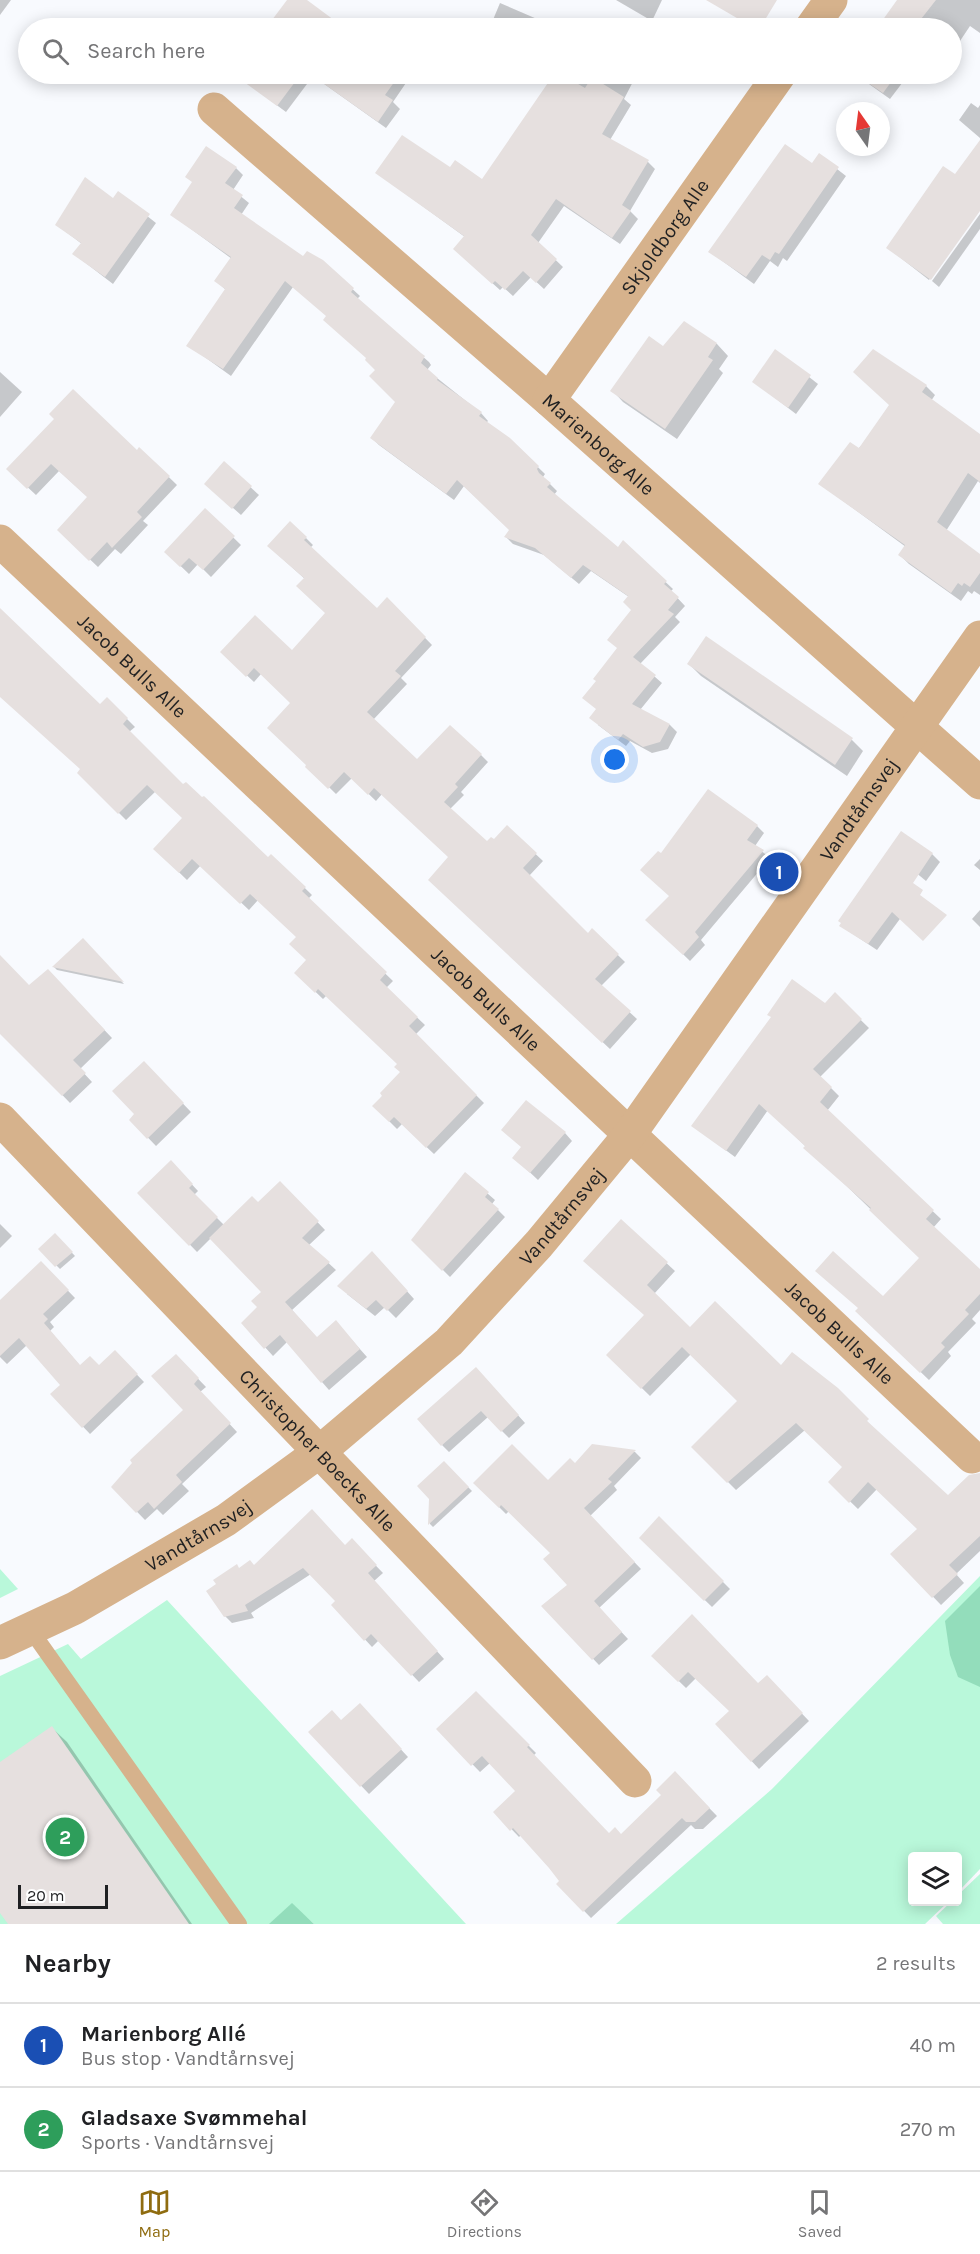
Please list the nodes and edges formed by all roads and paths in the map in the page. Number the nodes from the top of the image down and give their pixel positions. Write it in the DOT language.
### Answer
graph roads {
  1 [pos="831,0"];
  2 [pos="818,18"];
  3 [pos="773,84"];
  4 [pos="214,109"];
  5 [pos="549,400"];
  6 [pos="0,541"];
  7 [pos="980,637"];
  8 [pos="917,726"];
  9 [pos="980,783"];
  10 [pos="0,1119"];
  11 [pos="630,1134"];
  12 [pos="318,1453"];
  13 [pos="972,1457"];
  14 [pos="30,1629"];
  15 [pos="0,1643"];
  16 [pos="634,1781"];
  17 [pos="239,1924"];
  1 -- 2 [label="street"];
  3 -- 5 [label="street, Skjoldborg Alle"];
  4 -- 5 [label="street, Marienborg Alle"];
  5 -- 8 [label="street, Marienborg Alle"];
  6 -- 11 [label="street, Jacob Bulls Alle"];
  7 -- 8 [label="street, Vandtårnsvej"];
  8 -- 9 [label="street, Marienborg Alle"];
  8 -- 11 [label="street, Vandtårnsvej"];
  10 -- 12 [label="street, Christopher Boecks Alle"];
  11 -- 12 [label="street, Vandtårnsvej"];
  11 -- 13 [label="street, Jacob Bulls Alle"];
  12 -- 14 [label="street, Vandtårnsvej"];
  12 -- 16 [label="street, Christopher Boecks Alle"];
  14 -- 15 [label="street, Vandtårnsvej"];
  14 -- 17 [label="lane"];
}
